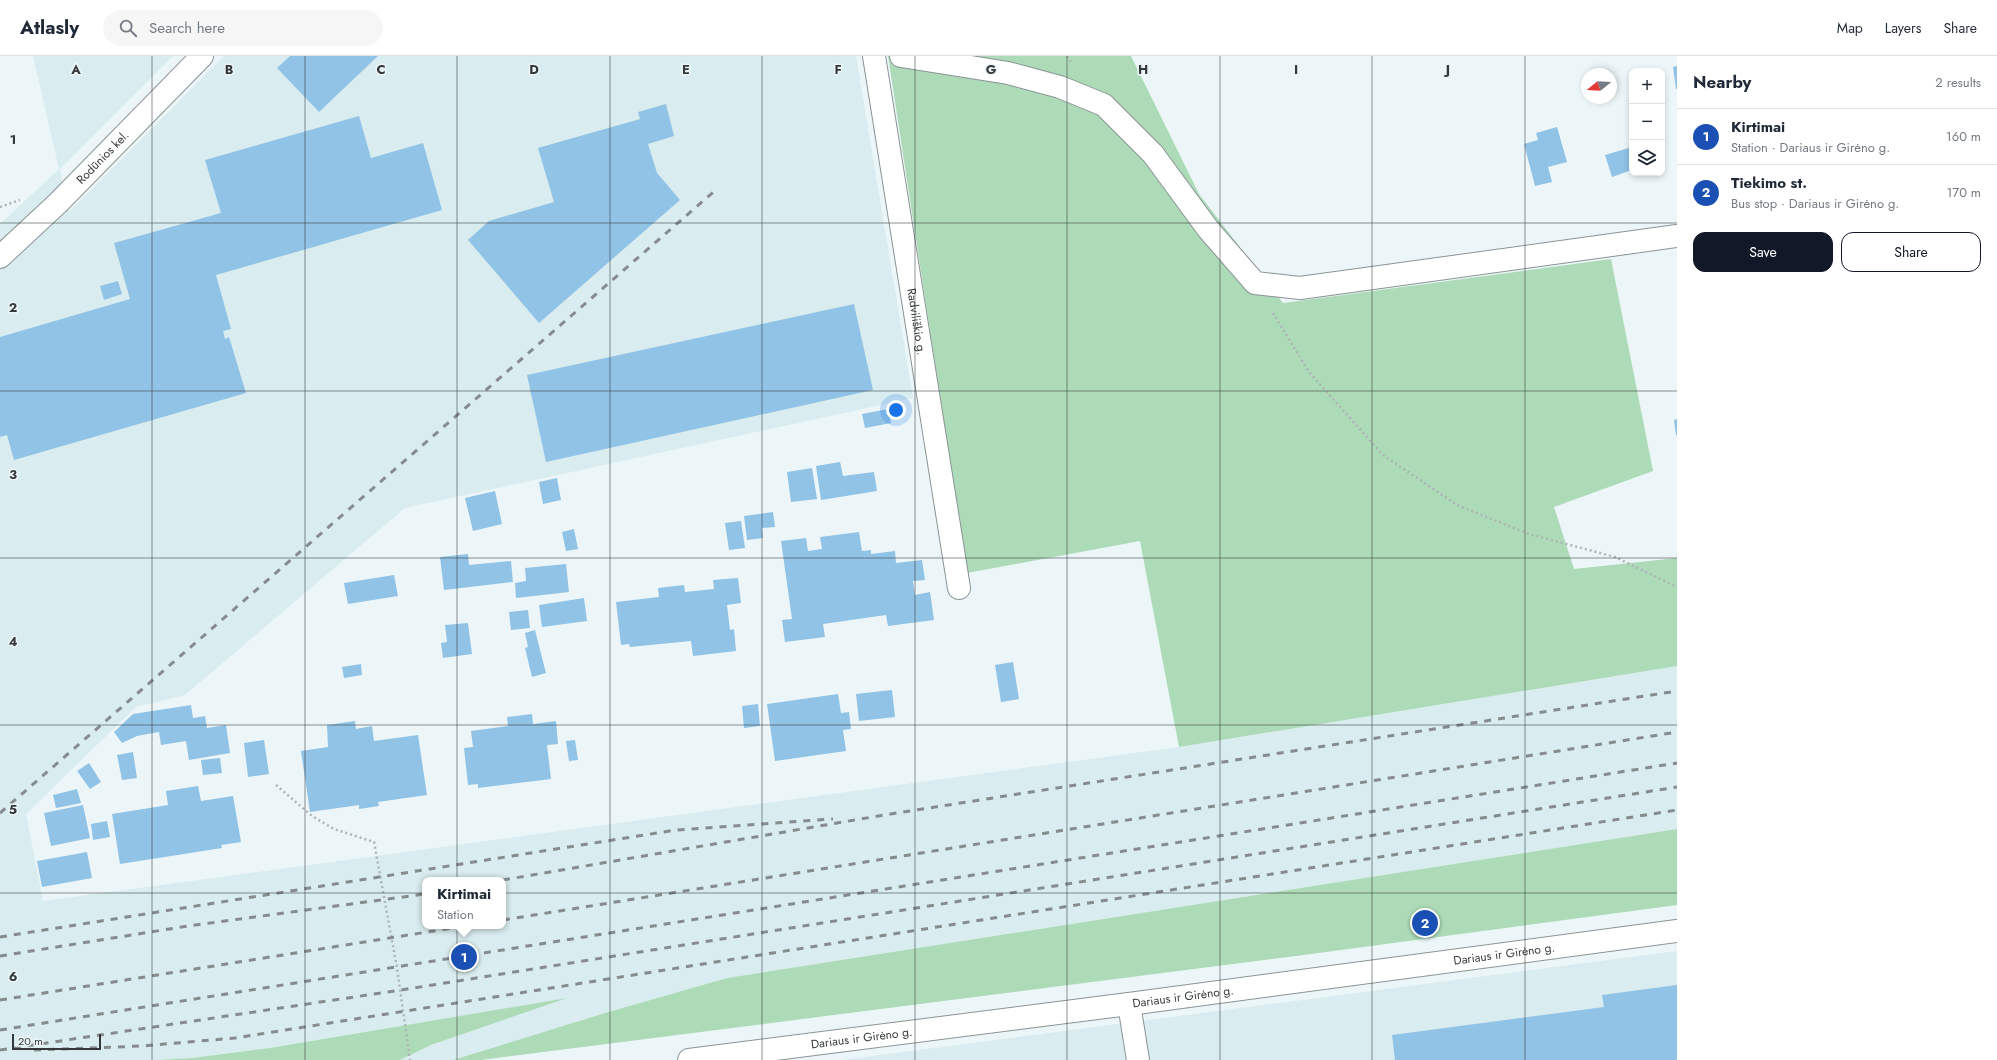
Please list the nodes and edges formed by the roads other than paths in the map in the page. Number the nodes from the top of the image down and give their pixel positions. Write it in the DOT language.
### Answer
graph roads {
  1 [pos="202,56"];
  2 [pos="874,56"];
  3 [pos="901,56"];
  4 [pos="1677,236"];
  5 [pos="0,257"];
  6 [pos="959,588"];
  7 [pos="1677,931"];
  8 [pos="1129,1004"];
  9 [pos="690,1060"];
  10 [pos="1138,1060"];
  1 -- 5 [label="street, Rodūnios kel."];
  2 -- 6 [label="street, Radviliškio g."];
  3 -- 4 [label="street"];
  7 -- 8 [label="street, Dariaus ir Girėno g."];
  8 -- 9 [label="street, Dariaus ir Girėno g."];
  8 -- 10 [label="street"];
}
